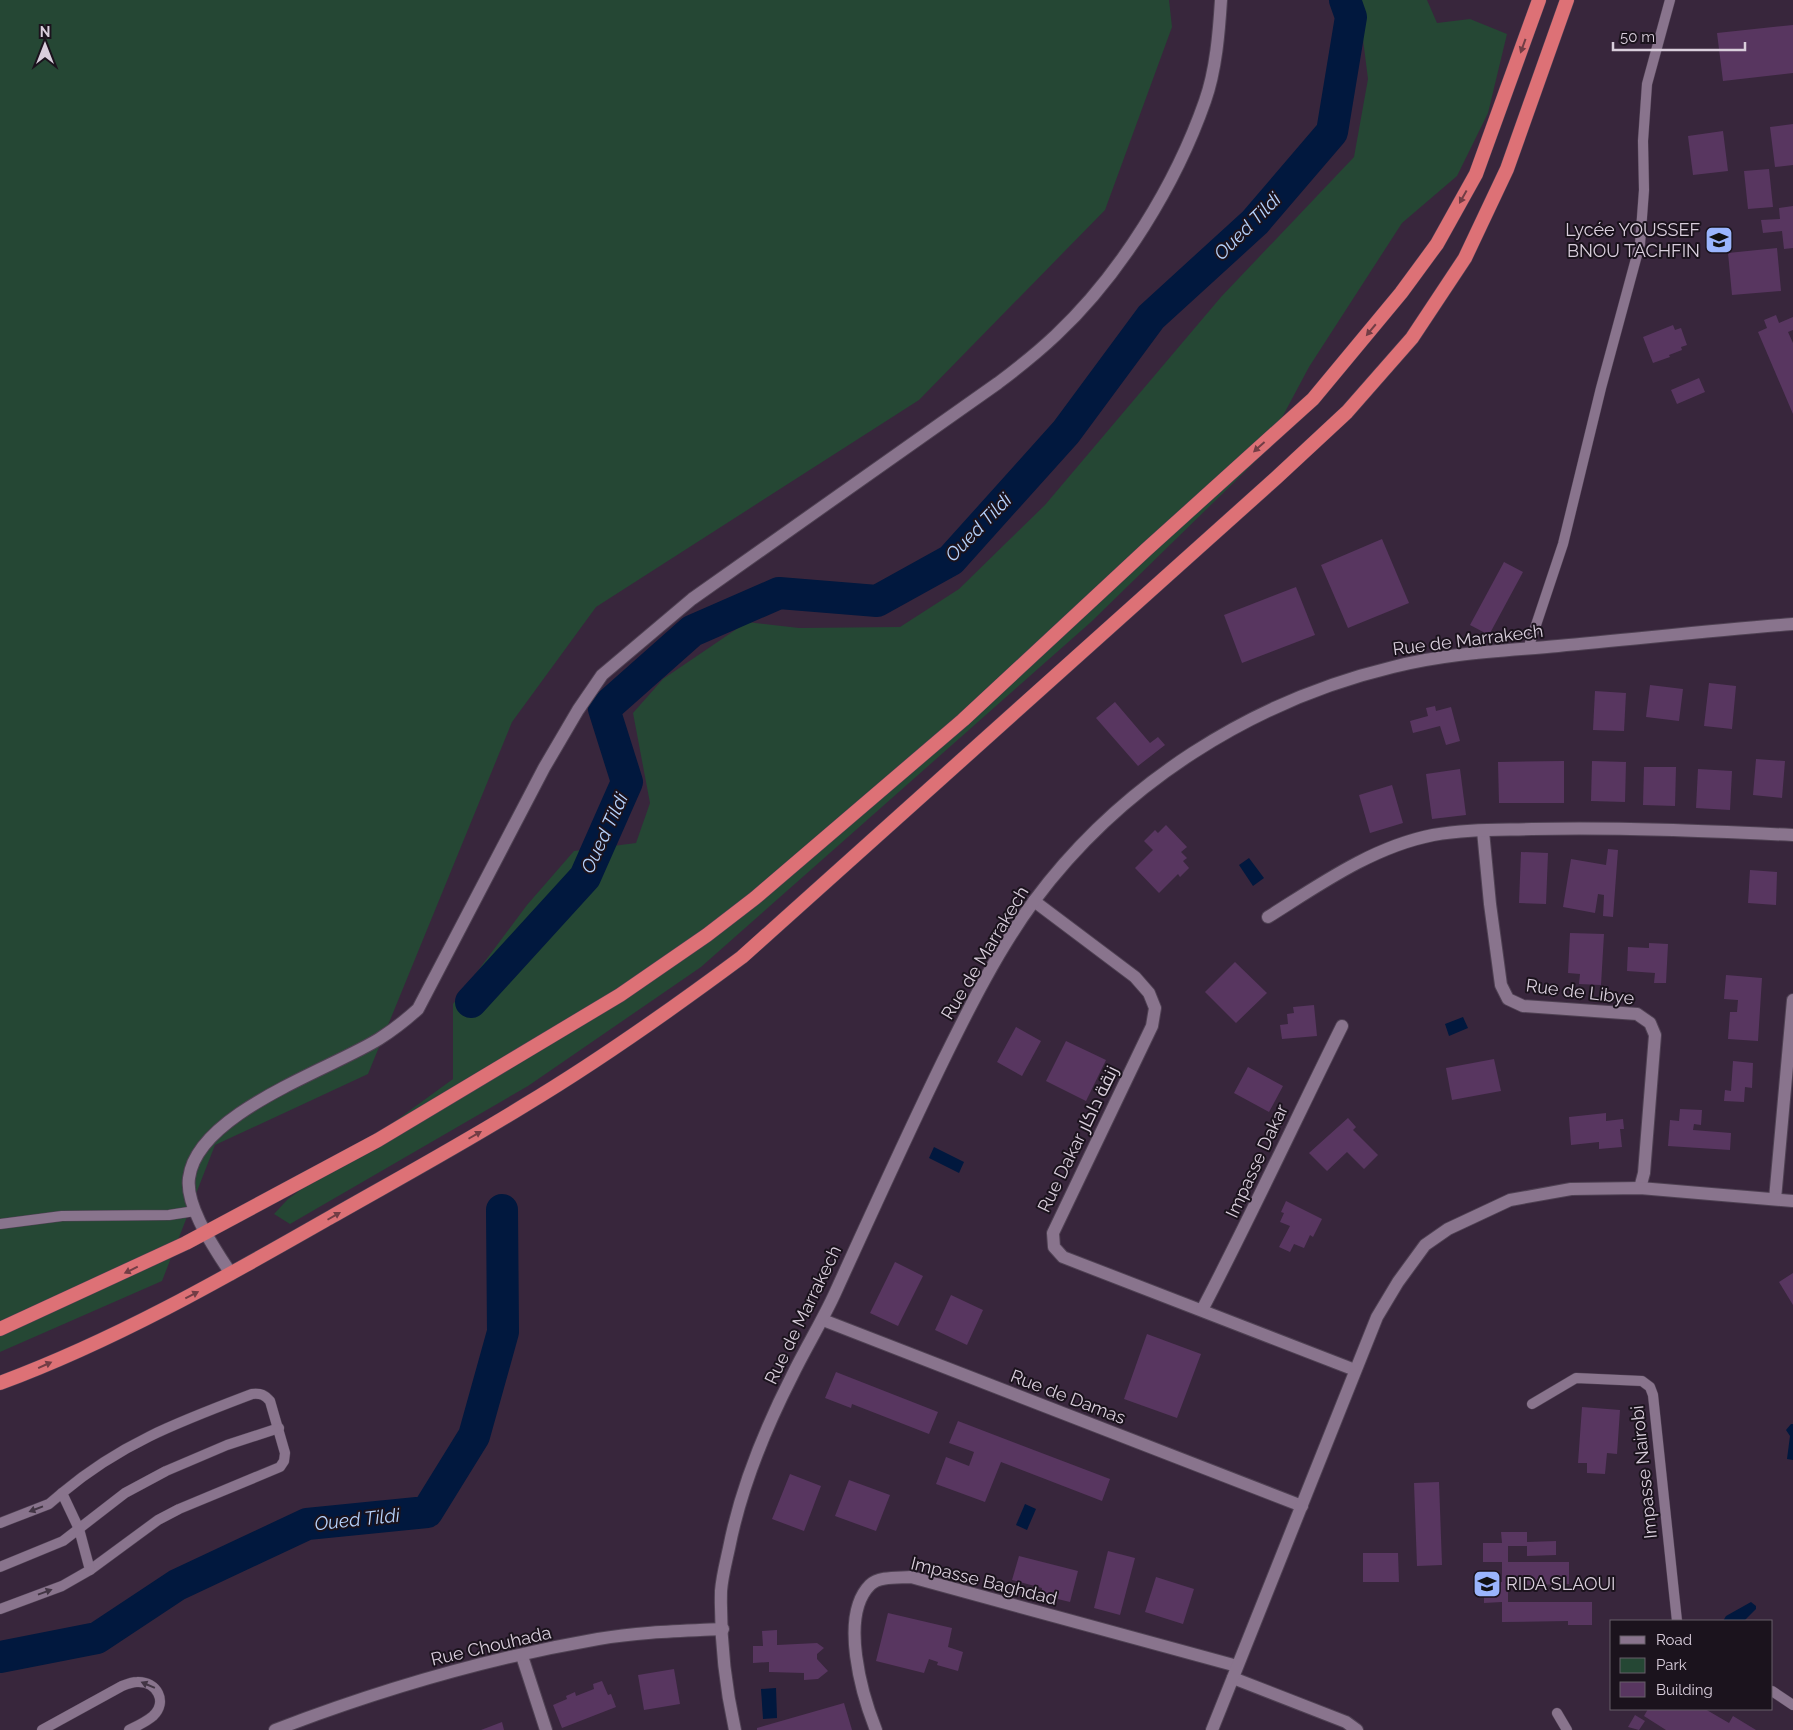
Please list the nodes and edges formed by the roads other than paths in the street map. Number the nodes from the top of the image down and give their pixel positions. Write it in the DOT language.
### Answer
graph roads {
  1 [pos="1221,0"];
  2 [pos="1539,0"];
  3 [pos="1567,0"];
  4 [pos="1670,0"];
  5 [pos="1793,624"];
  6 [pos="1528,649"];
  7 [pos="1483,831"];
  8 [pos="1793,835"];
  9 [pos="1034,902"];
  10 [pos="1268,917"];
  11 [pos="1793,1000"];
  12 [pos="1342,1026"];
  13 [pos="1640,1188"];
  14 [pos="1775,1198"];
  15 [pos="1793,1200"];
  16 [pos="195,1211"];
  17 [pos="0,1224"];
  18 [pos="206,1232"];
  19 [pos="231,1274"];
  20 [pos="1202,1310"];
  21 [pos="823,1320"];
  22 [pos="0,1329"];
  23 [pos="1355,1370"];
  24 [pos="0,1383"];
  25 [pos="1532,1404"];
  26 [pos="279,1428"];
  27 [pos="62,1494"];
  28 [pos="1302,1506"];
  29 [pos="0,1523"];
  30 [pos="79,1529"];
  31 [pos="0,1567"];
  32 [pos="90,1570"];
  33 [pos="0,1610"];
  34 [pos="1677,1620"];
  35 [pos="723,1629"];
  36 [pos="522,1656"];
  37 [pos="1235,1672"];
  38 [pos="1773,1692"];
  39 [pos="1793,1705"];
  40 [pos="1557,1713"];
  41 [pos="42,1730"];
  42 [pos="129,1730"];
  43 [pos="275,1730"];
  44 [pos="546,1730"];
  45 [pos="735,1730"];
  46 [pos="876,1730"];
  47 [pos="1212,1730"];
  48 [pos="1357,1730"];
  49 [pos="1567,1730"];
  1 -- 16 [label="street"];
  2 -- 18 [label="highway, one-way"];
  19 -- 3 [label="highway, one-way"];
  4 -- 6 [label="lane"];
  5 -- 6 [label="street, Rue de Marrakech"];
  6 -- 9 [label="street, Rue de Marrakech"];
  7 -- 8 [label="street"];
  7 -- 10 [label="street"];
  7 -- 13 [label="street, Rue de Libye"];
  9 -- 20 [label="street, Rue Dakar زنقة داكار"];
  9 -- 21 [label="street, Rue de Marrakech"];
  11 -- 14 [label="street"];
  12 -- 20 [label="street, Impasse Dakar"];
  13 -- 14 [label="street"];
  13 -- 23 [label="street"];
  14 -- 15 [label="street"];
  16 -- 17 [label="lane"];
  16 -- 18 [label="street"];
  18 -- 19 [label="street"];
  18 -- 22 [label="highway, one-way"];
  24 -- 19 [label="highway, one-way"];
  20 -- 23 [label="street, Rue Dakar زنقة داكار"];
  21 -- 28 [label="street, Rue de Damas"];
  21 -- 35 [label="street, Rue de Marrakech"];
  23 -- 28 [label="street"];
  25 -- 34 [label="lane, Impasse Nairobi"];
  26 -- 27 [label="lane"];
  26 -- 30 [label="lane"];
  26 -- 32 [label="lane"];
  27 -- 29 [label="lane, one-way"];
  27 -- 30 [label="lane"];
  28 -- 37 [label="street"];
  30 -- 31 [label="lane"];
  30 -- 32 [label="lane"];
  33 -- 32 [label="lane, one-way"];
  35 -- 36 [label="street, Rue Chouhada"];
  35 -- 45 [label="street, Rue de Marrakech"];
  36 -- 43 [label="street, Rue Chouhada"];
  36 -- 44 [label="street"];
  37 -- 46 [label="street, Impasse Baghdad"];
  37 -- 47 [label="street"];
  37 -- 48 [label="street, Impasse Baghdad"];
  38 -- 39 [label="lane"];
  40 -- 49 [label="lane"];
  42 -- 41 [label="lane, one-way"];
}
